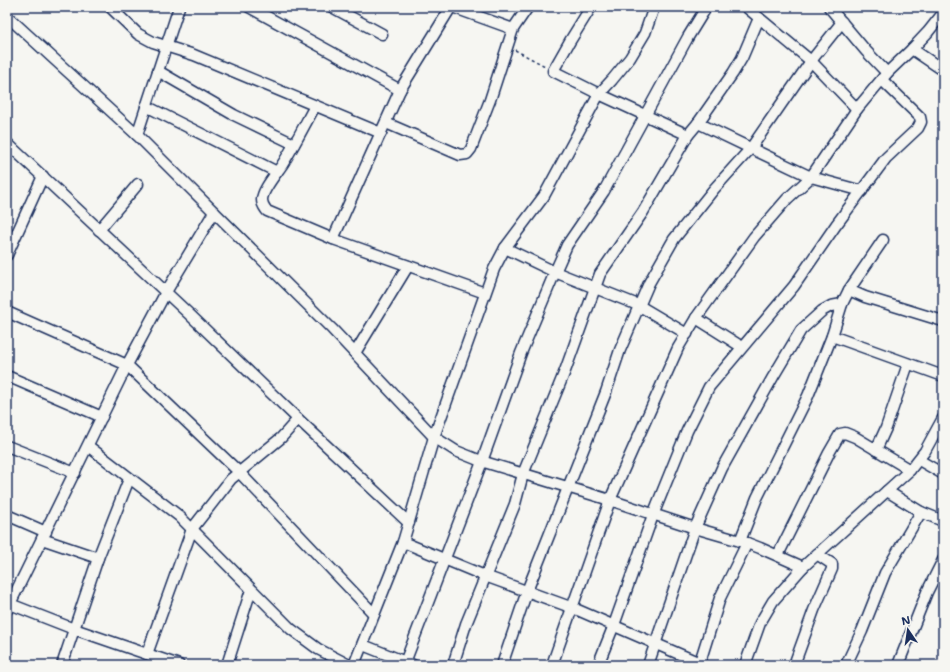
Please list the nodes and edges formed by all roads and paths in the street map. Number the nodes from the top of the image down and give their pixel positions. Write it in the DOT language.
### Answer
graph roads {
  1 [pos="110,7"];
  2 [pos="179,7"];
  3 [pos="249,7"];
  4 [pos="332,7"];
  5 [pos="451,7"];
  6 [pos="528,7"];
  7 [pos="591,7"];
  8 [pos="654,7"];
  9 [pos="746,7"];
  10 [pos="829,7"];
  11 [pos="704,11"];
  12 [pos="943,13"];
  13 [pos="7,16"];
  14 [pos="759,18"];
  15 [pos="842,22"];
  16 [pos="513,29"];
  17 [pos="382,34"];
  18 [pos="166,46"];
  19 [pos="508,46"];
  20 [pos="912,49"];
  21 [pos="811,61"];
  22 [pos="158,70"];
  23 [pos="943,70"];
  24 [pos="553,71"];
  25 [pos="884,77"];
  26 [pos="400,90"];
  27 [pos="599,94"];
  28 [pos="146,106"];
  29 [pos="315,106"];
  30 [pos="857,109"];
  31 [pos="645,116"];
  32 [pos="386,123"];
  33 [pos="698,123"];
  34 [pos="381,133"];
  35 [pos="688,135"];
  36 [pos="137,136"];
  37 [pos="7,143"];
  38 [pos="294,144"];
  39 [pos="751,148"];
  40 [pos="277,172"];
  41 [pos="43,176"];
  42 [pos="811,177"];
  43 [pos="138,184"];
  44 [pos="862,191"];
  45 [pos="214,212"];
  46 [pos="100,230"];
  47 [pos="333,239"];
  48 [pos="883,240"];
  49 [pos="505,248"];
  50 [pos="7,255"];
  51 [pos="408,266"];
  52 [pos="554,272"];
  53 [pos="595,289"];
  54 [pos="849,290"];
  55 [pos="166,292"];
  56 [pos="485,293"];
  57 [pos="842,304"];
  58 [pos="638,305"];
  59 [pos="7,312"];
  60 [pos="696,318"];
  61 [pos="943,321"];
  62 [pos="687,334"];
  63 [pos="832,336"];
  64 [pos="742,347"];
  65 [pos="355,353"];
  66 [pos="908,364"];
  67 [pos="127,365"];
  68 [pos="7,376"];
  69 [pos="943,376"];
  70 [pos="102,417"];
  71 [pos="943,418"];
  72 [pos="298,419"];
  73 [pos="434,437"];
  74 [pos="7,446"];
  75 [pos="88,446"];
  76 [pos="876,450"];
  77 [pos="919,460"];
  78 [pos="481,461"];
  79 [pos="910,470"];
  80 [pos="239,472"];
  81 [pos="74,473"];
  82 [pos="523,474"];
  83 [pos="943,474"];
  84 [pos="130,479"];
  85 [pos="567,487"];
  86 [pos="887,491"];
  87 [pos="610,500"];
  88 [pos="921,512"];
  89 [pos="7,514"];
  90 [pos="653,515"];
  91 [pos="943,521"];
  92 [pos="409,523"];
  93 [pos="695,528"];
  94 [pos="192,529"];
  95 [pos="44,535"];
  96 [pos="403,542"];
  97 [pos="744,542"];
  98 [pos="817,554"];
  99 [pos="778,555"];
  100 [pos="98,558"];
  101 [pos="445,559"];
  102 [pos="943,560"];
  103 [pos="803,567"];
  104 [pos="485,576"];
  105 [pos="251,590"];
  106 [pos="527,591"];
  107 [pos="9,607"];
  108 [pos="573,608"];
  109 [pos="374,614"];
  110 [pos="614,625"];
  111 [pos="74,629"];
  112 [pos="363,644"];
  113 [pos="656,644"];
  114 [pos="147,654"];
  115 [pos="407,664"];
  116 [pos="699,664"];
  117 [pos="62,665"];
  118 [pos="179,665"];
  119 [pos="228,665"];
  120 [pos="349,665"];
  121 [pos="354,665"];
  122 [pos="453,665"];
  123 [pos="502,665"];
  124 [pos="552,665"];
  125 [pos="598,665"];
  126 [pos="648,665"];
  127 [pos="745,665"];
  128 [pos="794,665"];
  129 [pos="846,665"];
  130 [pos="898,665"];
  1 -- 18 [label="street"];
  2 -- 18 [label="street"];
  3 -- 26 [label="street"];
  4 -- 17 [label="street"];
  5 -- 16 [label="street"];
  5 -- 26 [label="street"];
  6 -- 16 [label="street"];
  7 -- 24 [label="street"];
  8 -- 27 [label="street"];
  9 -- 14 [label="street"];
  10 -- 15 [label="street"];
  11 -- 31 [label="street"];
  12 -- 20 [label="street"];
  13 -- 36 [label="street"];
  14 -- 21 [label="street"];
  14 -- 33 [label="street"];
  15 -- 21 [label="street"];
  15 -- 25 [label="street"];
  16 -- 19 [label="street"];
  18 -- 22 [label="street"];
  18 -- 29 [label="street"];
  19 -- 24 [label="path"];
  19 -- 32 [label="street"];
  20 -- 23 [label="street"];
  20 -- 25 [label="street"];
  21 -- 30 [label="street"];
  21 -- 39 [label="street"];
  22 -- 28 [label="street"];
  22 -- 38 [label="street"];
  24 -- 27 [label="street"];
  25 -- 30 [label="street"];
  25 -- 44 [label="street"];
  26 -- 32 [label="street"];
  27 -- 31 [label="street"];
  27 -- 49 [label="street"];
  28 -- 36 [label="street"];
  28 -- 40 [label="street"];
  29 -- 34 [label="street"];
  29 -- 38 [label="street"];
  30 -- 42 [label="street"];
  31 -- 35 [label="street"];
  31 -- 52 [label="street"];
  32 -- 34 [label="street"];
  33 -- 35 [label="street"];
  33 -- 39 [label="street"];
  34 -- 47 [label="street"];
  35 -- 53 [label="street"];
  36 -- 45 [label="street"];
  37 -- 41 [label="street"];
  38 -- 40 [label="street"];
  39 -- 42 [label="street"];
  39 -- 58 [label="street"];
  40 -- 47 [label="street"];
  41 -- 46 [label="street"];
  41 -- 50 [label="street"];
  42 -- 44 [label="street"];
  42 -- 60 [label="street"];
  43 -- 46 [label="street"];
  44 -- 64 [label="street"];
  45 -- 55 [label="street"];
  45 -- 65 [label="street"];
  46 -- 55 [label="street"];
  47 -- 51 [label="street"];
  48 -- 54 [label="street"];
  49 -- 52 [label="street"];
  49 -- 56 [label="street"];
  51 -- 56 [label="street"];
  51 -- 65 [label="street"];
  52 -- 53 [label="street"];
  52 -- 78 [label="street"];
  53 -- 58 [label="street"];
  53 -- 82 [label="street"];
  54 -- 57 [label="street"];
  54 -- 61 [label="street"];
  55 -- 67 [label="street"];
  55 -- 72 [label="street"];
  56 -- 73 [label="street"];
  57 -- 63 [label="street"];
  57 -- 93 [label="street"];
  58 -- 62 [label="street"];
  58 -- 85 [label="street"];
  59 -- 67 [label="street"];
  60 -- 62 [label="street"];
  60 -- 64 [label="street"];
  62 -- 87 [label="street"];
  63 -- 66 [label="street"];
  63 -- 97 [label="street"];
  64 -- 90 [label="street"];
  65 -- 73 [label="street"];
  66 -- 69 [label="street"];
  66 -- 76 [label="street"];
  67 -- 70 [label="street"];
  67 -- 80 [label="street"];
  68 -- 70 [label="street"];
  70 -- 75 [label="street"];
  71 -- 77 [label="street"];
  72 -- 80 [label="street"];
  72 -- 92 [label="street"];
  73 -- 78 [label="street"];
  73 -- 92 [label="street"];
  74 -- 81 [label="street"];
  75 -- 81 [label="street"];
  75 -- 84 [label="street"];
  76 -- 79 [label="street"];
  76 -- 99 [label="street"];
  77 -- 79 [label="street"];
  77 -- 83 [label="street"];
  78 -- 82 [label="street"];
  78 -- 101 [label="street"];
  79 -- 86 [label="street"];
  80 -- 94 [label="street"];
  80 -- 109 [label="street"];
  81 -- 95 [label="street"];
  82 -- 85 [label="street"];
  82 -- 104 [label="street"];
  84 -- 94 [label="street"];
  84 -- 100 [label="street"];
  85 -- 87 [label="street"];
  85 -- 106 [label="street"];
  86 -- 88 [label="street"];
  86 -- 98 [label="street"];
  87 -- 90 [label="street"];
  87 -- 108 [label="street"];
  88 -- 91 [label="street"];
  88 -- 129 [label="street"];
  89 -- 95 [label="street"];
  90 -- 93 [label="street"];
  90 -- 110 [label="street"];
  92 -- 96 [label="street"];
  93 -- 97 [label="street"];
  93 -- 113 [label="street"];
  94 -- 105 [label="street"];
  94 -- 114 [label="street"];
  95 -- 100 [label="street"];
  95 -- 107 [label="street"];
  96 -- 101 [label="street"];
  96 -- 109 [label="street"];
  97 -- 99 [label="street"];
  97 -- 116 [label="street"];
  98 -- 103 [label="street"];
  98 -- 128 [label="street"];
  99 -- 103 [label="street"];
  100 -- 111 [label="street"];
  101 -- 104 [label="street"];
  101 -- 115 [label="street"];
  102 -- 130 [label="street"];
  103 -- 127 [label="street"];
  104 -- 106 [label="street"];
  104 -- 122 [label="street"];
  105 -- 119 [label="street"];
  105 -- 120 [label="street"];
  106 -- 108 [label="street"];
  106 -- 123 [label="street"];
  107 -- 111 [label="street"];
  108 -- 110 [label="street"];
  108 -- 124 [label="street"];
  109 -- 112 [label="street"];
  110 -- 113 [label="street"];
  110 -- 125 [label="street"];
  111 -- 114 [label="street"];
  111 -- 117 [label="street"];
  112 -- 115 [label="street"];
  112 -- 121 [label="street"];
  113 -- 116 [label="street"];
  113 -- 126 [label="street"];
  114 -- 118 [label="street"];
}
